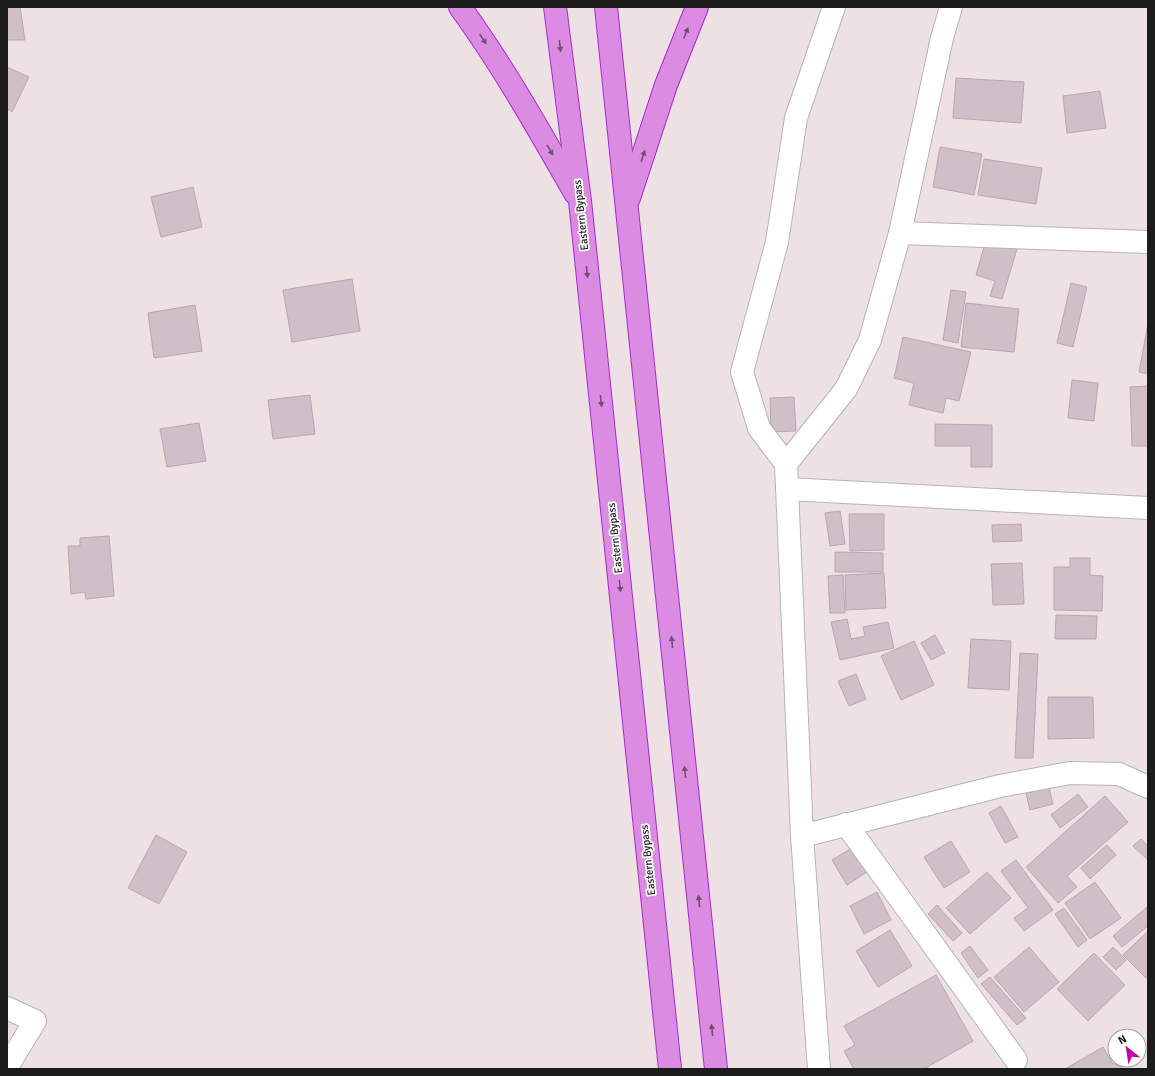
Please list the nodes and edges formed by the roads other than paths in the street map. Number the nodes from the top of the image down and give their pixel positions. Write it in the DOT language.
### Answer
graph roads {
  1 [pos="460,7"];
  2 [pos="555,7"];
  3 [pos="606,7"];
  4 [pos="697,7"];
  5 [pos="834,7"];
  6 [pos="951,7"];
  7 [pos="580,201"];
  8 [pos="626,206"];
  9 [pos="900,232"];
  10 [pos="1148,242"];
  11 [pos="786,464"];
  12 [pos="787,489"];
  13 [pos="1148,508"];
  14 [pos="1148,787"];
  15 [pos="846,824"];
  16 [pos="802,836"];
  17 [pos="7,1008"];
  18 [pos="1016,1060"];
  19 [pos="7,1066"];
  20 [pos="670,1069"];
  21 [pos="716,1069"];
  22 [pos="819,1069"];
  1 -- 7 [label="highway, one-way"];
  2 -- 7 [label="highway, Eastern Bypass, one-way"];
  3 -- 8 [label="highway"];
  8 -- 4 [label="highway, one-way"];
  5 -- 11 [label="street"];
  6 -- 9 [label="street"];
  7 -- 20 [label="highway, Eastern Bypass, one-way"];
  21 -- 8 [label="highway, one-way"];
  9 -- 10 [label="street"];
  9 -- 11 [label="street"];
  11 -- 12 [label="street"];
  12 -- 13 [label="street"];
  12 -- 16 [label="street"];
  14 -- 15 [label="street"];
  15 -- 16 [label="street"];
  15 -- 18 [label="street"];
  16 -- 22 [label="street"];
  17 -- 19 [label="street"];
}
